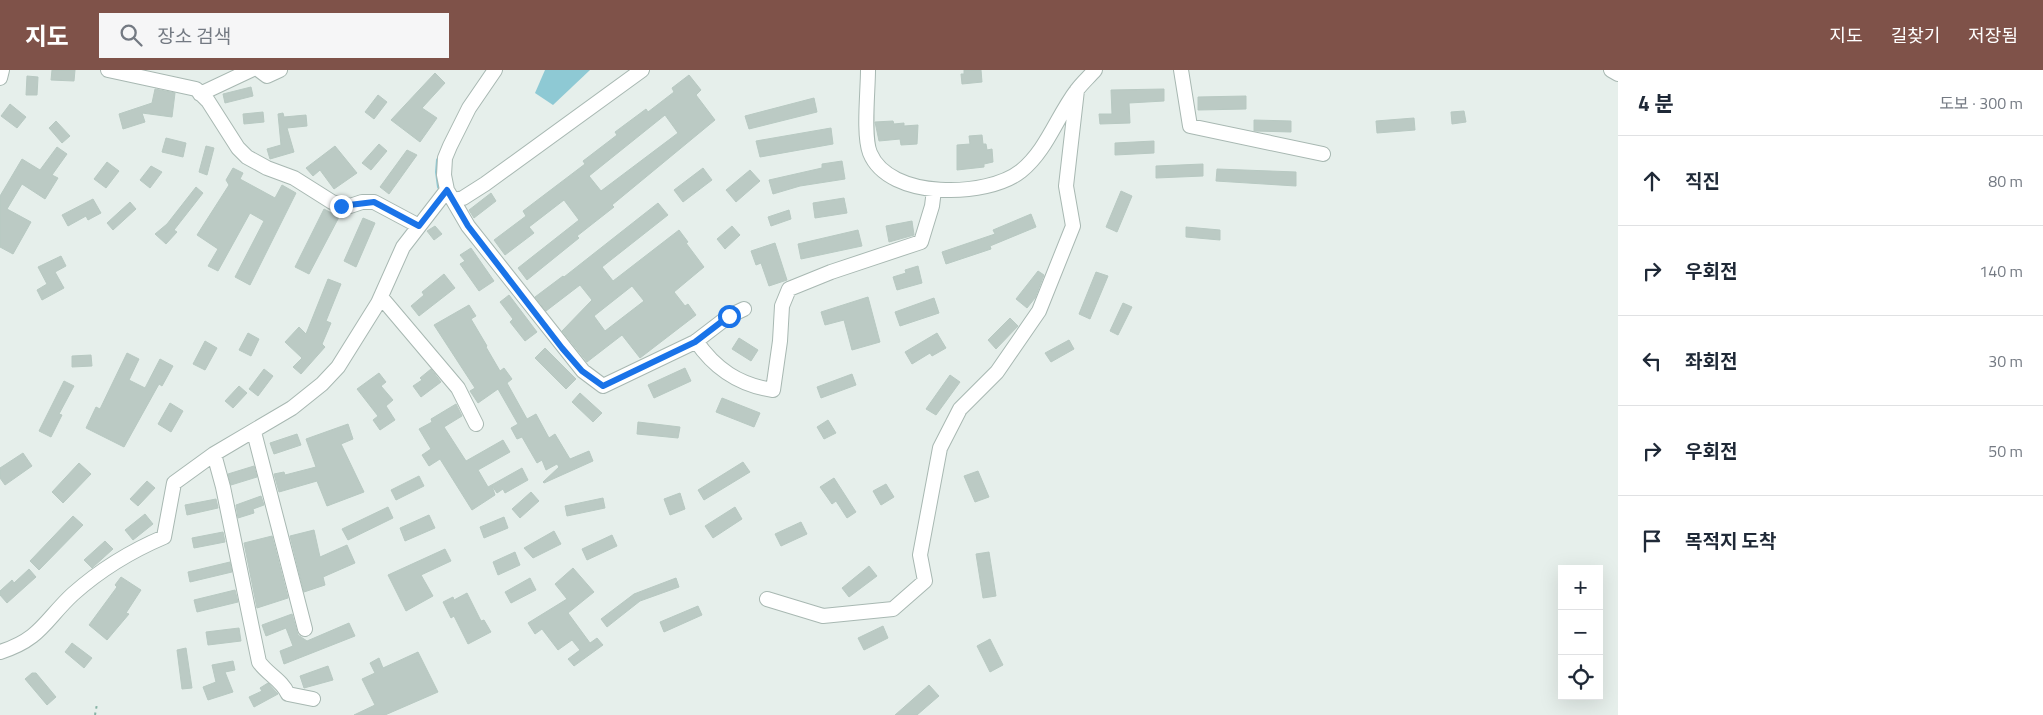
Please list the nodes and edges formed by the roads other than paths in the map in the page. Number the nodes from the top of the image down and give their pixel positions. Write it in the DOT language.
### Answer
graph roads {
  1 [pos="2,70"];
  2 [pos="108,70"];
  3 [pos="251,70"];
  4 [pos="259,70"];
  5 [pos="280,70"];
  6 [pos="495,70"];
  7 [pos="642,70"];
  8 [pos="868,70"];
  9 [pos="1095,70"];
  10 [pos="1181,70"];
  11 [pos="1611,70"];
  12 [pos="1618,74"];
  13 [pos="0,78"];
  14 [pos="1077,90"];
  15 [pos="200,94"];
  16 [pos="1323,154"];
  17 [pos="934,190"];
  18 [pos="450,195"];
  19 [pos="419,226"];
  20 [pos="381,297"];
  21 [pos="744,309"];
  22 [pos="696,341"];
  23 [pos="476,424"];
  24 [pos="254,432"];
  25 [pos="214,454"];
  26 [pos="767,599"];
  27 [pos="305,629"];
  28 [pos="0,652"];
  29 [pos="313,699"];
  1 -- 13 [label="street"];
  2 -- 15 [label="street"];
  3 -- 15 [label="street"];
  4 -- 5 [label="street"];
  6 -- 18 [label="street"];
  7 -- 18 [label="street"];
  8 -- 17 [label="street"];
  9 -- 14 [label="street"];
  10 -- 16 [label="street"];
  11 -- 12 [label="street"];
  14 -- 17 [label="street"];
  14 -- 26 [label="street"];
  15 -- 19 [label="street"];
  17 -- 22 [label="street"];
  18 -- 19 [label="street"];
  18 -- 22 [label="street"];
  19 -- 20 [label="street"];
  20 -- 23 [label="street"];
  20 -- 24 [label="street"];
  21 -- 22 [label="street"];
  24 -- 25 [label="street"];
  24 -- 27 [label="street"];
  25 -- 28 [label="street"];
  25 -- 29 [label="street"];
}
